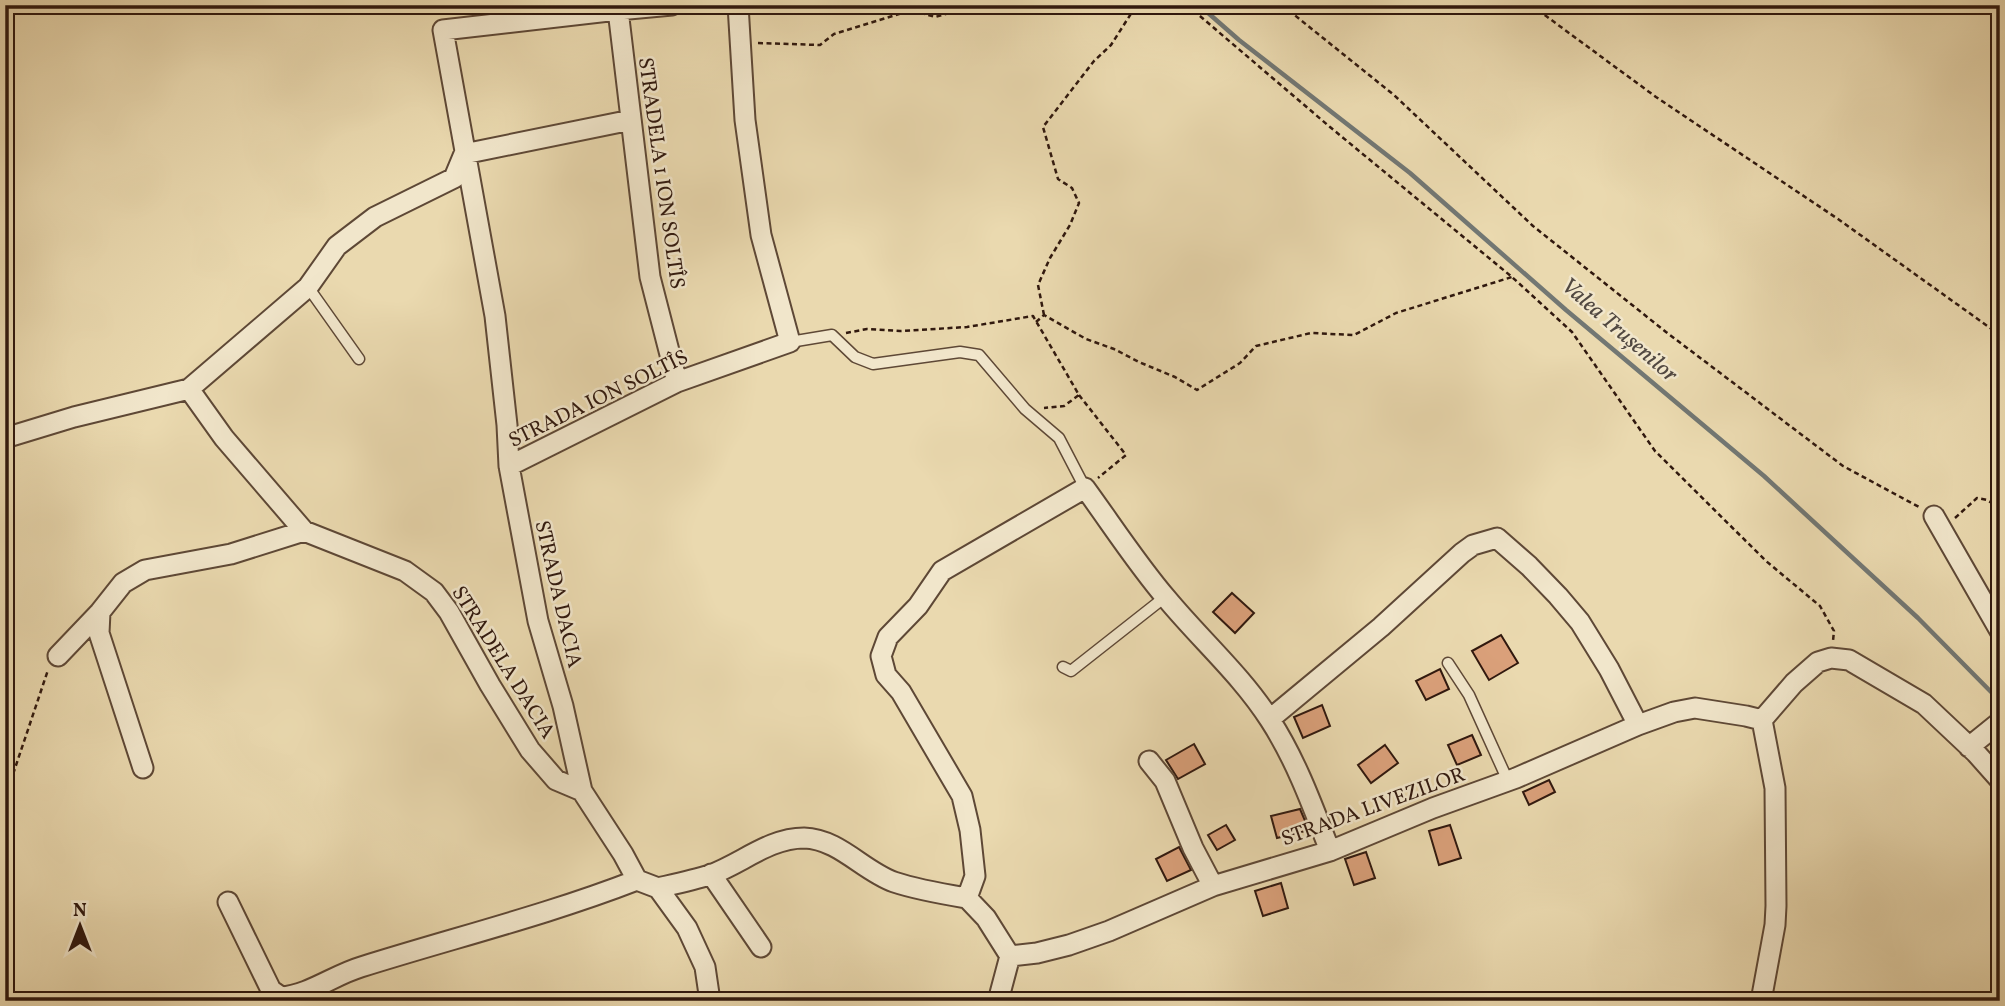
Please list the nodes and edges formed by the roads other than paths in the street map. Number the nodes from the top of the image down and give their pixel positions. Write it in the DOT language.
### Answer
graph roads {
  1 [pos="672,5"];
  2 [pos="738,5"];
  3 [pos="618,10"];
  4 [pos="631,120"];
  5 [pos="464,154"];
  6 [pos="308,287"];
  7 [pos="790,342"];
  8 [pos="359,359"];
  9 [pos="677,382"];
  10 [pos="189,389"];
  11 [pos="5,438"];
  12 [pos="509,466"];
  13 [pos="1085,488"];
  14 [pos="1938,523"];
  15 [pos="304,531"];
  16 [pos="1165,597"];
  17 [pos="100,612"];
  18 [pos="2000,631"];
  19 [pos="58,656"];
  20 [pos="1448,663"];
  21 [pos="1063,667"];
  22 [pos="1270,719"];
  23 [pos="1762,720"];
  24 [pos="2000,722"];
  25 [pos="1638,725"];
  26 [pos="1969,747"];
  27 [pos="1149,761"];
  28 [pos="143,768"];
  29 [pos="2000,780"];
  30 [pos="1508,781"];
  31 [pos="582,791"];
  32 [pos="1330,851"];
  33 [pos="711,874"];
  34 [pos="637,880"];
  35 [pos="1213,886"];
  36 [pos="658,888"];
  37 [pos="967,898"];
  38 [pos="228,902"];
  39 [pos="761,947"];
  40 [pos="1010,956"];
  41 [pos="710,1001"];
  42 [pos="998,1001"];
  43 [pos="1761,1001"];
  1 -- 3 [label="street"];
  2 -- 7 [label="street"];
  3 -- 4 [label="street, STRADELA 1 ION SOLTÎS"];
  3 -- 5 [label="street, STRADA DACIA"];
  4 -- 5 [label="street"];
  4 -- 9 [label="street, STRADELA 1 ION SOLTÎS"];
  5 -- 6 [label="street"];
  5 -- 12 [label="street, STRADA DACIA"];
  6 -- 8 [label="lane"];
  6 -- 10 [label="street"];
  7 -- 9 [label="street, STRADA ION SOLTÎS"];
  7 -- 13 [label="lane, STRADA ION SOLTÎS"];
  9 -- 12 [label="street, STRADA ION SOLTÎS"];
  10 -- 11 [label="street"];
  10 -- 15 [label="street, STRADELA DACIA"];
  12 -- 31 [label="street, STRADA DACIA"];
  13 -- 16 [label="street"];
  13 -- 37 [label="street"];
  14 -- 18 [label="street"];
  15 -- 17 [label="street"];
  15 -- 31 [label="street, STRADELA DACIA"];
  16 -- 21 [label="lane"];
  16 -- 22 [label="street"];
  17 -- 19 [label="street"];
  17 -- 28 [label="street"];
  20 -- 30 [label="lane"];
  22 -- 25 [label="street"];
  22 -- 32 [label="street"];
  23 -- 25 [label="street, STRADA LIVEZILOR"];
  23 -- 26 [label="street"];
  23 -- 43 [label="street"];
  24 -- 26 [label="street"];
  25 -- 30 [label="street, STRADA LIVEZILOR"];
  26 -- 29 [label="street"];
  27 -- 35 [label="street"];
  30 -- 32 [label="street, STRADA LIVEZILOR"];
  31 -- 34 [label="street, STRADA DACIA"];
  32 -- 35 [label="street, STRADA LIVEZILOR"];
  33 -- 36 [label="street"];
  33 -- 37 [label="street"];
  33 -- 39 [label="street"];
  34 -- 36 [label="street"];
  34 -- 38 [label="street"];
  35 -- 40 [label="street, STRADA LIVEZILOR"];
  36 -- 41 [label="street"];
  37 -- 40 [label="street"];
  40 -- 42 [label="street"];
}
